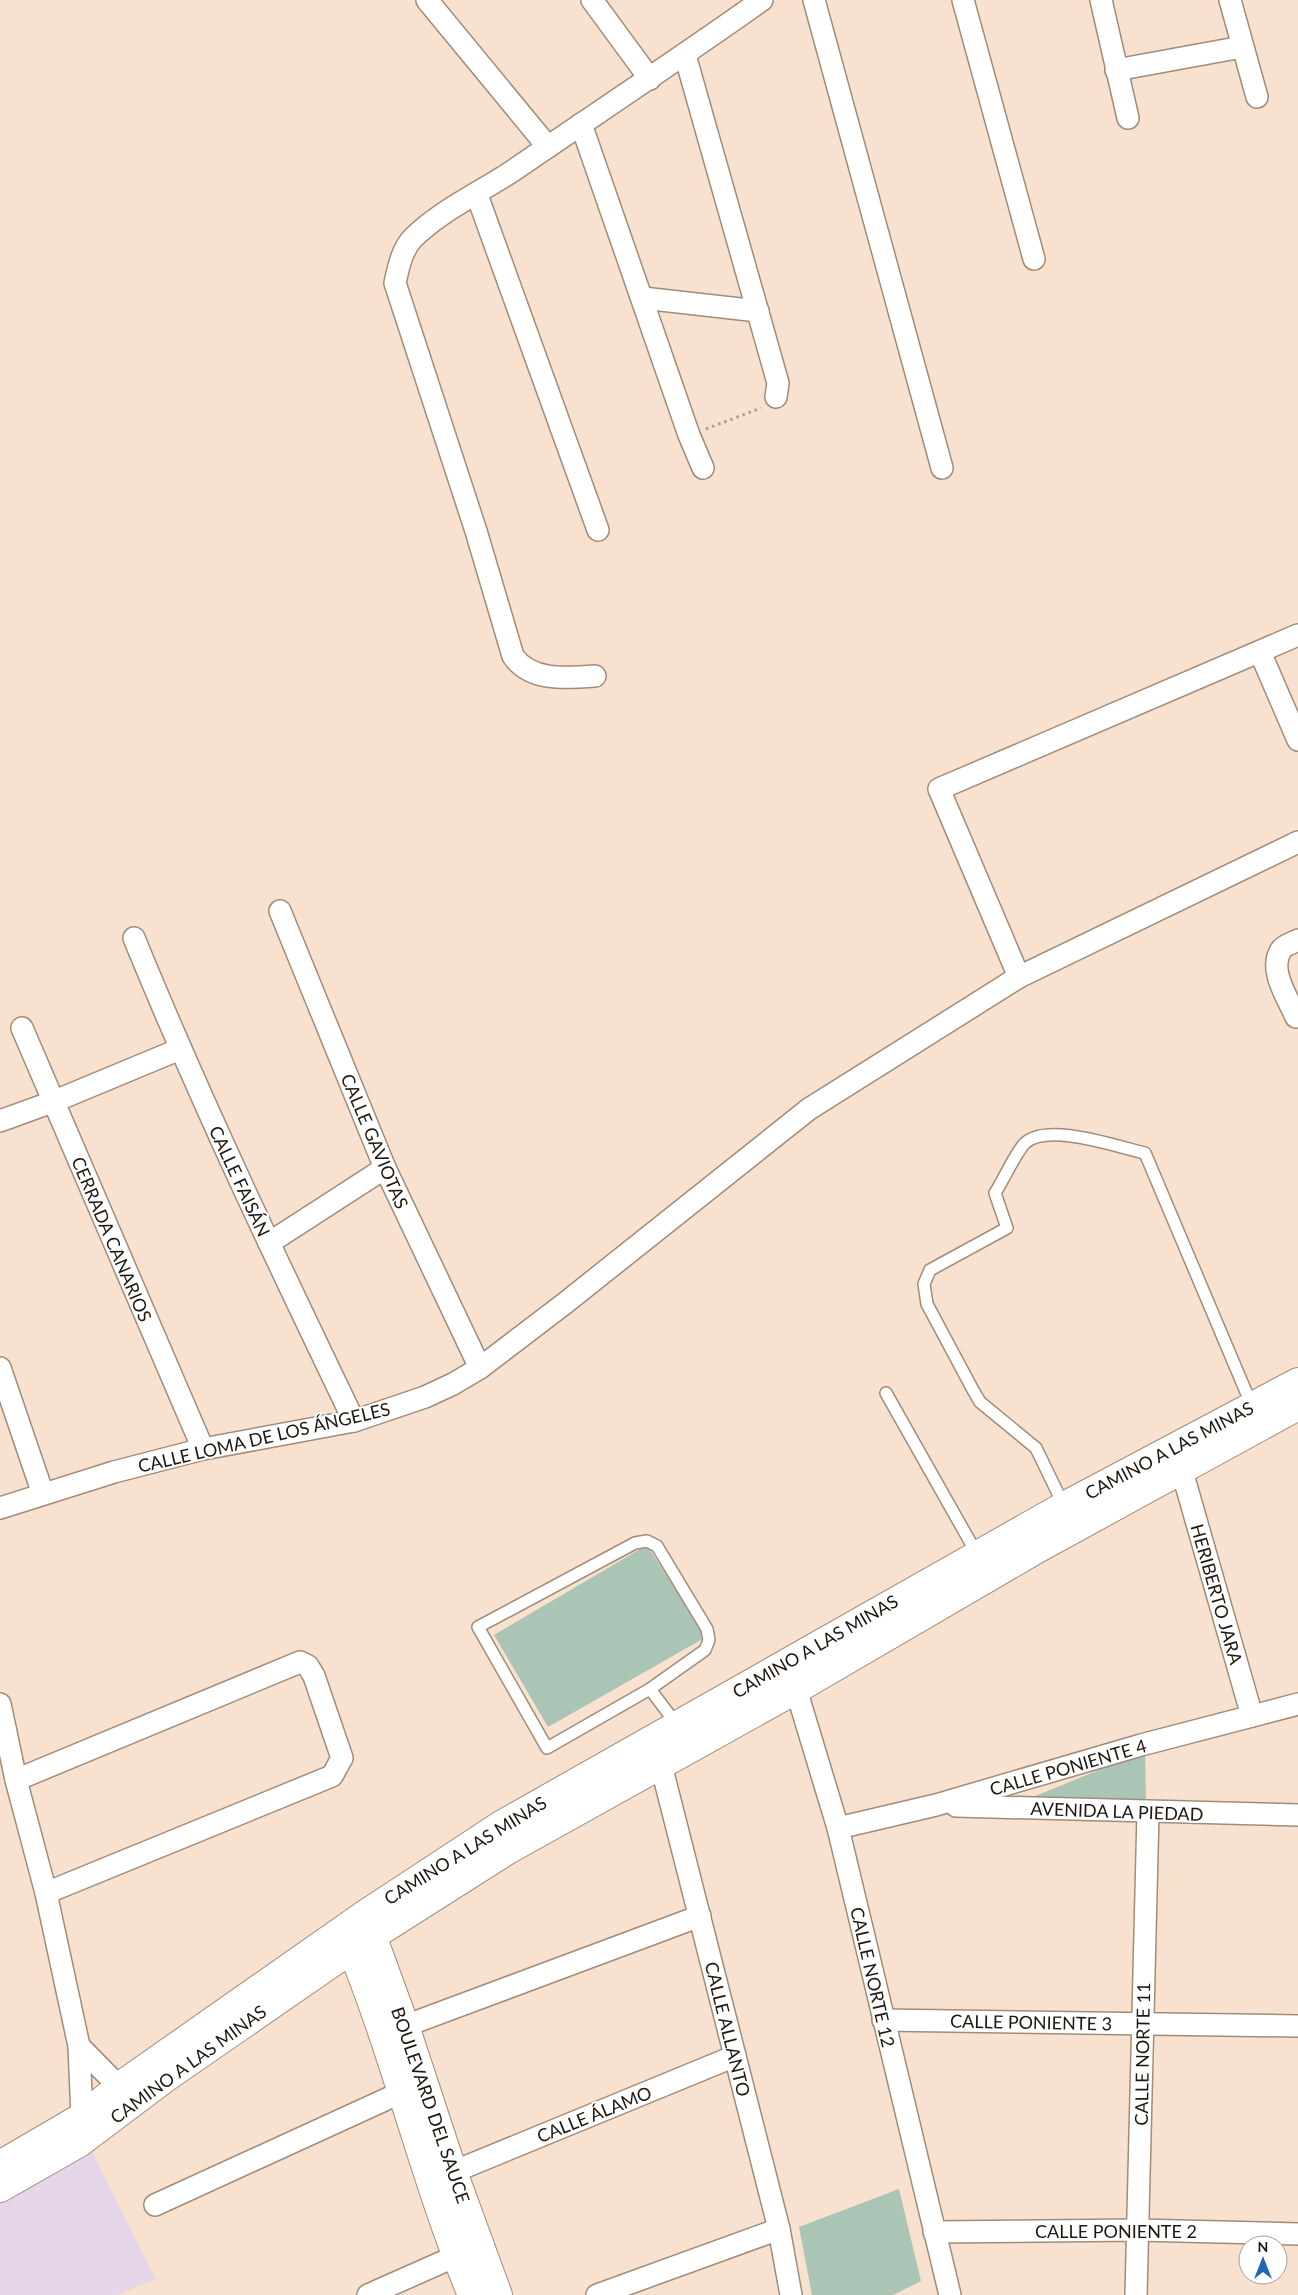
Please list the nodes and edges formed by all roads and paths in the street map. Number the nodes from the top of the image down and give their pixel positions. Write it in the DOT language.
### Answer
graph roads {
  1 [pos="427,0"];
  2 [pos="592,0"];
  3 [pos="762,0"];
  4 [pos="814,0"];
  5 [pos="962,0"];
  6 [pos="1100,0"];
  7 [pos="1230,0"];
  8 [pos="1242,47"];
  9 [pos="685,55"];
  10 [pos="1116,70"];
  11 [pos="650,79"];
  12 [pos="1257,97"];
  13 [pos="1128,118"];
  14 [pos="581,124"];
  15 [pos="548,147"];
  16 [pos="477,195"];
  17 [pos="1034,259"];
  18 [pos="643,298"];
  19 [pos="758,311"];
  20 [pos="776,397"];
  21 [pos="689,435"];
  22 [pos="703,468"];
  23 [pos="942,468"];
  24 [pos="598,530"];
  25 [pos="1298,636"];
  26 [pos="1260,652"];
  27 [pos="595,676"];
  28 [pos="1298,740"];
  29 [pos="1298,842"];
  30 [pos="280,910"];
  31 [pos="134,938"];
  32 [pos="1298,940"];
  33 [pos="1020,977"];
  34 [pos="1296,1017"];
  35 [pos="22,1028"];
  36 [pos="180,1049"];
  37 [pos="55,1101"];
  38 [pos="0,1121"];
  39 [pos="385,1168"];
  40 [pos="269,1243"];
  41 [pos="0,1368"];
  42 [pos="480,1368"];
  43 [pos="1298,1382"];
  44 [pos="886,1393"];
  45 [pos="1252,1406"];
  46 [pos="1298,1406"];
  47 [pos="354,1421"];
  48 [pos="203,1449"];
  49 [pos="1182,1471"];
  50 [pos="43,1494"];
  51 [pos="1064,1506"];
  52 [pos="0,1508"];
  53 [pos="978,1554"];
  54 [pos="787,1662"];
  55 [pos="650,1689"];
  56 [pos="797,1689"];
  57 [pos="0,1704"];
  58 [pos="1298,1704"];
  59 [pos="1252,1716"];
  60 [pos="677,1725"];
  61 [pos="661,1765"];
  62 [pos="16,1780"];
  63 [pos="936,1805"];
  64 [pos="1148,1812"];
  65 [pos="1298,1815"];
  66 [pos="838,1828"];
  67 [pos="46,1892"];
  68 [pos="700,1916"];
  69 [pos="358,1932"];
  70 [pos="883,2020"];
  71 [pos="1143,2023"];
  72 [pos="406,2026"];
  73 [pos="1298,2026"];
  74 [pos="79,2046"];
  75 [pos="735,2056"];
  76 [pos="402,2092"];
  77 [pos="126,2094"];
  78 [pos="86,2127"];
  79 [pos="0,2165"];
  80 [pos="453,2172"];
  81 [pos="0,2188"];
  82 [pos="155,2205"];
  83 [pos="779,2229"];
  84 [pos="1138,2230"];
  85 [pos="934,2232"];
  86 [pos="1298,2234"];
  87 [pos="456,2256"];
  88 [pos="368,2295"];
  89 [pos="472,2295"];
  90 [pos="498,2295"];
  91 [pos="597,2295"];
  92 [pos="791,2295"];
  93 [pos="950,2295"];
  94 [pos="1136,2295"];
  1 -- 15 [label="street"];
  2 -- 11 [label="street"];
  3 -- 9 [label="street"];
  4 -- 23 [label="street"];
  5 -- 17 [label="street"];
  6 -- 10 [label="street"];
  7 -- 8 [label="street"];
  8 -- 10 [label="street"];
  8 -- 12 [label="street"];
  9 -- 11 [label="street"];
  9 -- 19 [label="street"];
  10 -- 13 [label="street"];
  11 -- 14 [label="street"];
  14 -- 15 [label="street"];
  14 -- 18 [label="street"];
  15 -- 16 [label="street"];
  16 -- 24 [label="street"];
  16 -- 27 [label="street"];
  18 -- 19 [label="street"];
  18 -- 21 [label="street"];
  19 -- 20 [label="street"];
  20 -- 21 [label="path"];
  21 -- 22 [label="street"];
  25 -- 26 [label="street"];
  26 -- 28 [label="street"];
  26 -- 33 [label="street"];
  29 -- 33 [label="street, CALLE LOMA DE LOS ÁNGELES"];
  30 -- 39 [label="street, CALLE GAVIOTAS"];
  31 -- 36 [label="street, CALLE FAISÁN"];
  32 -- 34 [label="street"];
  33 -- 42 [label="street, CALLE LOMA DE LOS ÁNGELES"];
  35 -- 37 [label="street, CERRADA CANARIOS"];
  36 -- 37 [label="street"];
  36 -- 40 [label="street, CALLE FAISÁN"];
  37 -- 38 [label="street"];
  37 -- 48 [label="street, CERRADA CANARIOS"];
  39 -- 40 [label="street"];
  39 -- 42 [label="street, CALLE GAVIOTAS"];
  40 -- 47 [label="street, CALLE FAISÁN"];
  41 -- 50 [label="street"];
  42 -- 47 [label="street, CALLE LOMA DE LOS ÁNGELES"];
  43 -- 45 [label="street, CAMINO A LAS MINAS"];
  44 -- 53 [label="lane"];
  45 -- 51 [label="street, CAMINO A LAS MINAS"];
  45 -- 51 [label="lane"];
  46 -- 49 [label="street, CAMINO A LAS MINAS"];
  47 -- 48 [label="street, CALLE LOMA DE LOS ÁNGELES"];
  48 -- 50 [label="street, CALLE LOMA DE LOS ÁNGELES"];
  49 -- 56 [label="street, CAMINO A LAS MINAS"];
  49 -- 59 [label="street, HERIBERTO JARA"];
  50 -- 52 [label="street, CALLE LOMA DE LOS ÁNGELES"];
  51 -- 53 [label="street, CAMINO A LAS MINAS"];
  53 -- 54 [label="street, CAMINO A LAS MINAS"];
  54 -- 56 [label="street, CALLE NORTE 12"];
  54 -- 60 [label="street, CAMINO A LAS MINAS"];
  55 -- 55 [label="lane"];
  55 -- 60 [label="lane"];
  56 -- 61 [label="street, CAMINO A LAS MINAS"];
  56 -- 66 [label="street, CALLE NORTE 12"];
  57 -- 62 [label="street"];
  58 -- 59 [label="street, CALLE PONIENTE 4"];
  59 -- 63 [label="street, CALLE PONIENTE 4"];
  60 -- 69 [label="street, CAMINO A LAS MINAS"];
  61 -- 68 [label="street, CALLE ALLANTO"];
  61 -- 69 [label="street, CAMINO A LAS MINAS"];
  62 -- 67 [label="street"];
  62 -- 67 [label="street"];
  63 -- 64 [label="street, AVENIDA LA PIEDAD"];
  63 -- 66 [label="street, CALLE PONIENTE 4"];
  64 -- 65 [label="street, AVENIDA LA PIEDAD"];
  64 -- 71 [label="street, CALLE NORTE 11"];
  66 -- 70 [label="street, CALLE NORTE 12"];
  67 -- 74 [label="street"];
  68 -- 72 [label="street"];
  68 -- 75 [label="street, CALLE ALLANTO"];
  69 -- 72 [label="street, BOULEVARD DEL SAUCE"];
  69 -- 76 [label="street, BOULEVARD DEL SAUCE"];
  69 -- 77 [label="street, CAMINO A LAS MINAS"];
  70 -- 71 [label="street, CALLE PONIENTE 3"];
  70 -- 85 [label="street, CALLE NORTE 12"];
  71 -- 73 [label="street, CALLE PONIENTE 3"];
  71 -- 84 [label="street, CALLE NORTE 11"];
  72 -- 80 [label="street, BOULEVARD DEL SAUCE"];
  74 -- 77 [label="street"];
  74 -- 78 [label="street"];
  75 -- 80 [label="street, CALLE ÁLAMO"];
  75 -- 83 [label="street, CALLE ALLANTO"];
  76 -- 82 [label="street"];
  76 -- 87 [label="street, BOULEVARD DEL SAUCE"];
  77 -- 78 [label="street, CAMINO A LAS MINAS"];
  78 -- 79 [label="street, CAMINO A LAS MINAS"];
  78 -- 81 [label="street, CAMINO A LAS MINAS"];
  80 -- 90 [label="street, BOULEVARD DEL SAUCE"];
  83 -- 91 [label="street"];
  83 -- 92 [label="street, CALLE ALLANTO"];
  84 -- 85 [label="street, CALLE PONIENTE 2"];
  84 -- 86 [label="street, CALLE PONIENTE 2"];
  84 -- 94 [label="street, CALLE NORTE 11"];
  85 -- 93 [label="street, CALLE NORTE 12"];
  87 -- 88 [label="street"];
  87 -- 89 [label="street, BOULEVARD DEL SAUCE"];
}
